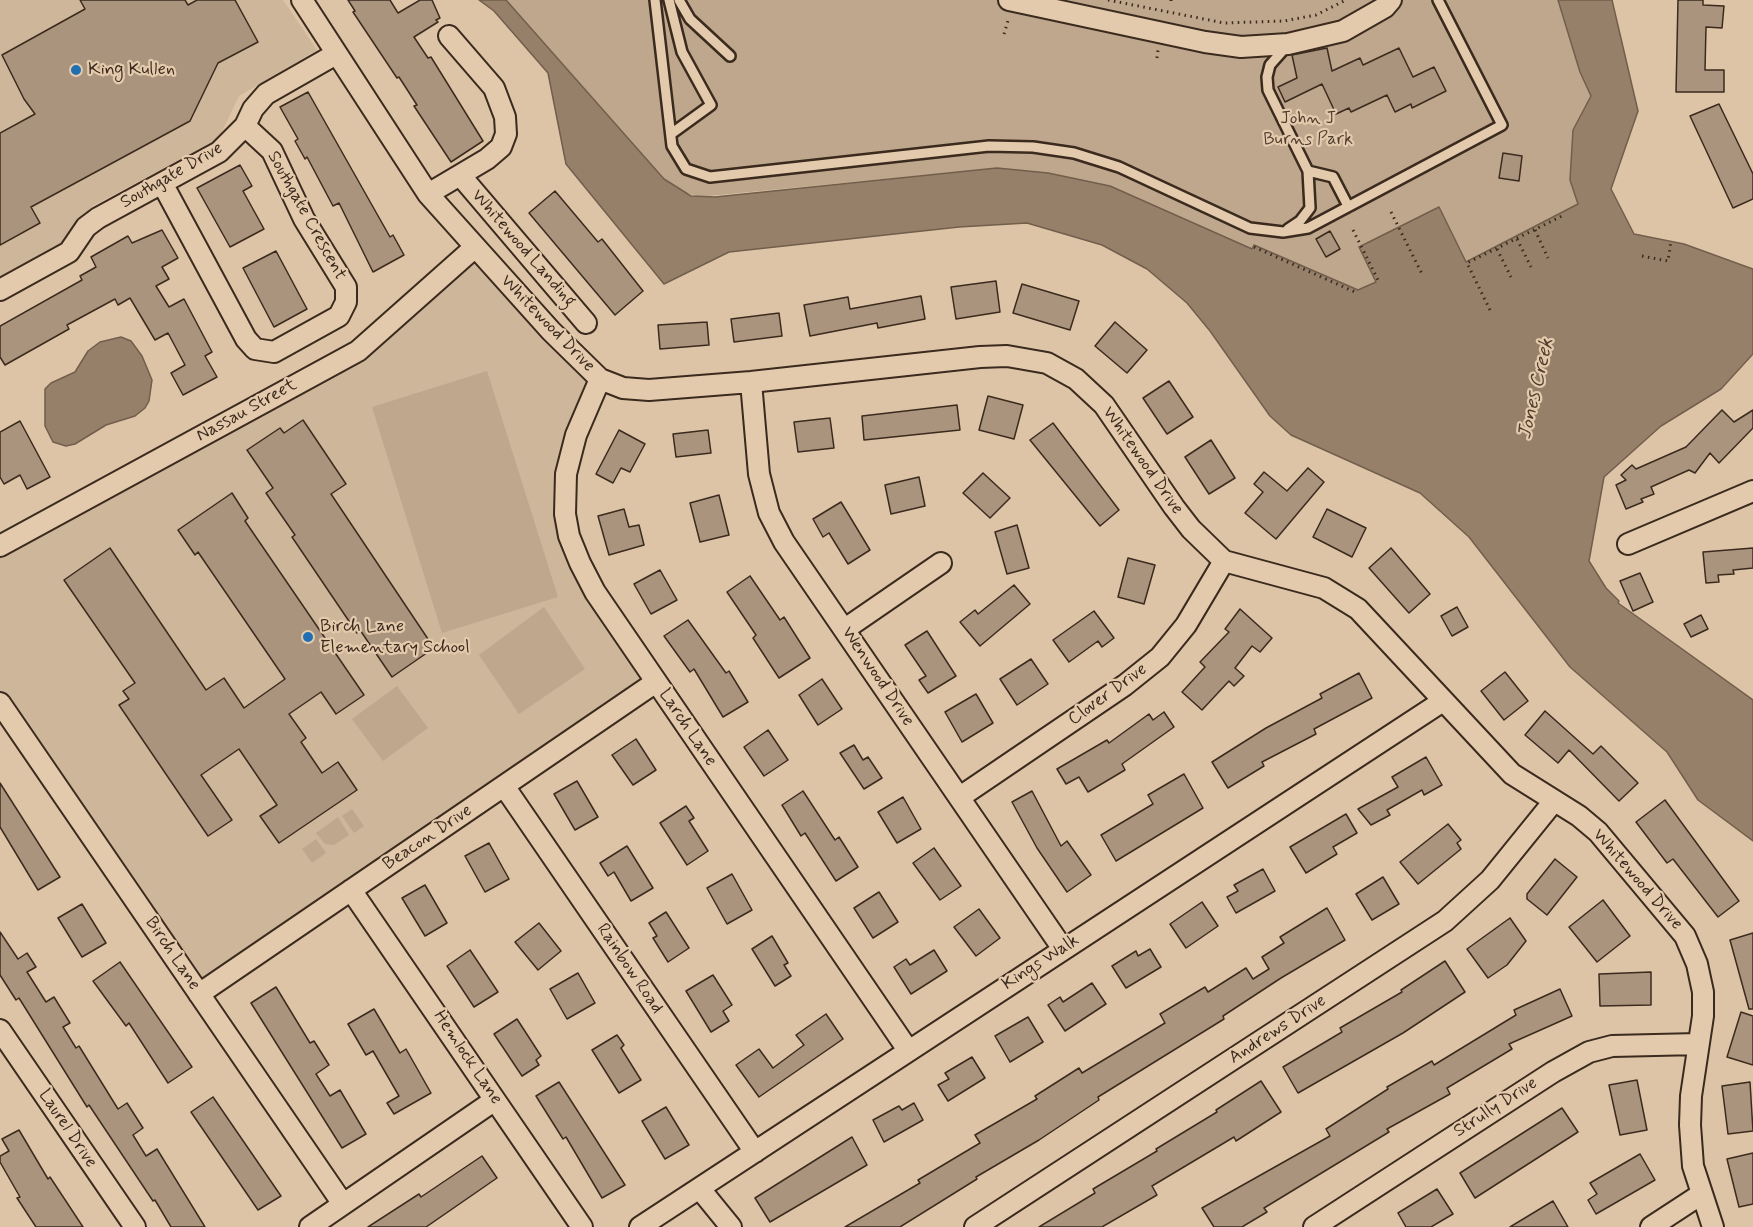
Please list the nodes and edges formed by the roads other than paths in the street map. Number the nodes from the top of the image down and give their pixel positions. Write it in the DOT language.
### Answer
graph roads {
  1 [pos="302,0"];
  2 [pos="655,0"];
  3 [pos="669,0"];
  4 [pos="679,0"];
  5 [pos="1391,0"];
  6 [pos="1438,0"];
  7 [pos="1010,5"];
  8 [pos="449,36"];
  9 [pos="1288,44"];
  10 [pos="336,54"];
  11 [pos="730,56"];
  12 [pos="245,126"];
  13 [pos="671,134"];
  14 [pos="1308,171"];
  15 [pos="460,175"];
  16 [pos="162,183"];
  17 [pos="428,194"];
  18 [pos="1348,206"];
  19 [pos="1283,232"];
  20 [pos="474,248"];
  21 [pos="0,290"];
  22 [pos="586,323"];
  23 [pos="600,379"];
  24 [pos="751,382"];
  25 [pos="1753,491"];
  26 [pos="1628,544"];
  27 [pos="0,546"];
  28 [pos="1224,561"];
  29 [pos="941,563"];
  30 [pos="845,629"];
  31 [pos="656,682"];
  32 [pos="1443,701"];
  33 [pos="0,703"];
  34 [pos="504,786"];
  35 [pos="960,797"];
  36 [pos="1554,801"];
  37 [pos="351,890"];
  38 [pos="1063,949"];
  39 [pos="199,994"];
  40 [pos="0,1030"];
  41 [pos="1698,1044"];
  42 [pos="908,1050"];
  43 [pos="495,1100"];
  44 [pos="755,1152"];
  45 [pos="700,1189"];
  46 [pos="1700,1195"];
  47 [pos="343,1204"];
  48 [pos="135,1227"];
  49 [pos="310,1227"];
  50 [pos="582,1227"];
  51 [pos="640,1227"];
  52 [pos="731,1227"];
  53 [pos="975,1227"];
  54 [pos="1314,1227"];
  55 [pos="1651,1227"];
  56 [pos="1713,1227"];
  1 -- 10 [label="street, Whitewood Drive"];
  2 -- 13 [label="lane"];
  3 -- 13 [label="lane"];
  4 -- 11 [label="lane"];
  5 -- 9 [label="street"];
  6 -- 18 [label="lane"];
  7 -- 9 [label="street"];
  8 -- 15 [label="street, Whitewood Landing"];
  9 -- 14 [label="lane"];
  10 -- 12 [label="street, Southgate Drive"];
  10 -- 17 [label="street, Whitewood Drive"];
  12 -- 16 [label="street, Southgate Drive"];
  12 -- 16 [label="street, Southgate Crescent"];
  13 -- 19 [label="lane"];
  14 -- 18 [label="lane"];
  14 -- 19 [label="lane"];
  15 -- 17 [label="street, Whitewood Landing"];
  15 -- 22 [label="street, Whitewood Landing"];
  16 -- 21 [label="street, Southgate Drive"];
  17 -- 20 [label="street, Whitewood Drive"];
  18 -- 19 [label="lane"];
  20 -- 23 [label="street, Whitewood Drive"];
  20 -- 27 [label="street, Nassau Street"];
  23 -- 24 [label="street, Whitewood Drive"];
  23 -- 31 [label="street, Larch Lane"];
  24 -- 28 [label="street, Whitewood Drive"];
  24 -- 30 [label="street, Wenwood Drive"];
  25 -- 26 [label="street"];
  28 -- 32 [label="street, Whitewood Drive"];
  28 -- 35 [label="street, Clover Drive"];
  29 -- 30 [label="street"];
  30 -- 35 [label="street, Wenwood Drive"];
  31 -- 34 [label="street, Beacon Drive"];
  31 -- 42 [label="street, Larch Lane"];
  32 -- 36 [label="street, Whitewood Drive"];
  32 -- 38 [label="street, Kings Walk"];
  33 -- 39 [label="street, Birch Lane"];
  34 -- 37 [label="street, Beacon Drive"];
  34 -- 44 [label="street, Rainbow Road"];
  35 -- 38 [label="street, Wenwood Drive"];
  36 -- 41 [label="street, Whitewood Drive"];
  36 -- 53 [label="street, Andrews Drive"];
  37 -- 39 [label="street, Beacon Drive"];
  37 -- 43 [label="street, Hemlock Lane"];
  38 -- 42 [label="street, Kings Walk"];
  39 -- 47 [label="street, Birch Lane"];
  40 -- 48 [label="street, Laurel Drive"];
  41 -- 46 [label="street, Whitewood Drive"];
  41 -- 54 [label="street, Strully Drive"];
  42 -- 44 [label="street, Kings Walk"];
  43 -- 47 [label="street"];
  43 -- 50 [label="street, Hemlock Lane"];
  44 -- 45 [label="street, Kings Walk"];
  45 -- 51 [label="street, Kings Walk"];
  45 -- 52 [label="street"];
  46 -- 55 [label="street"];
  46 -- 56 [label="street, Whitewood Drive"];
  47 -- 49 [label="street"];
}
